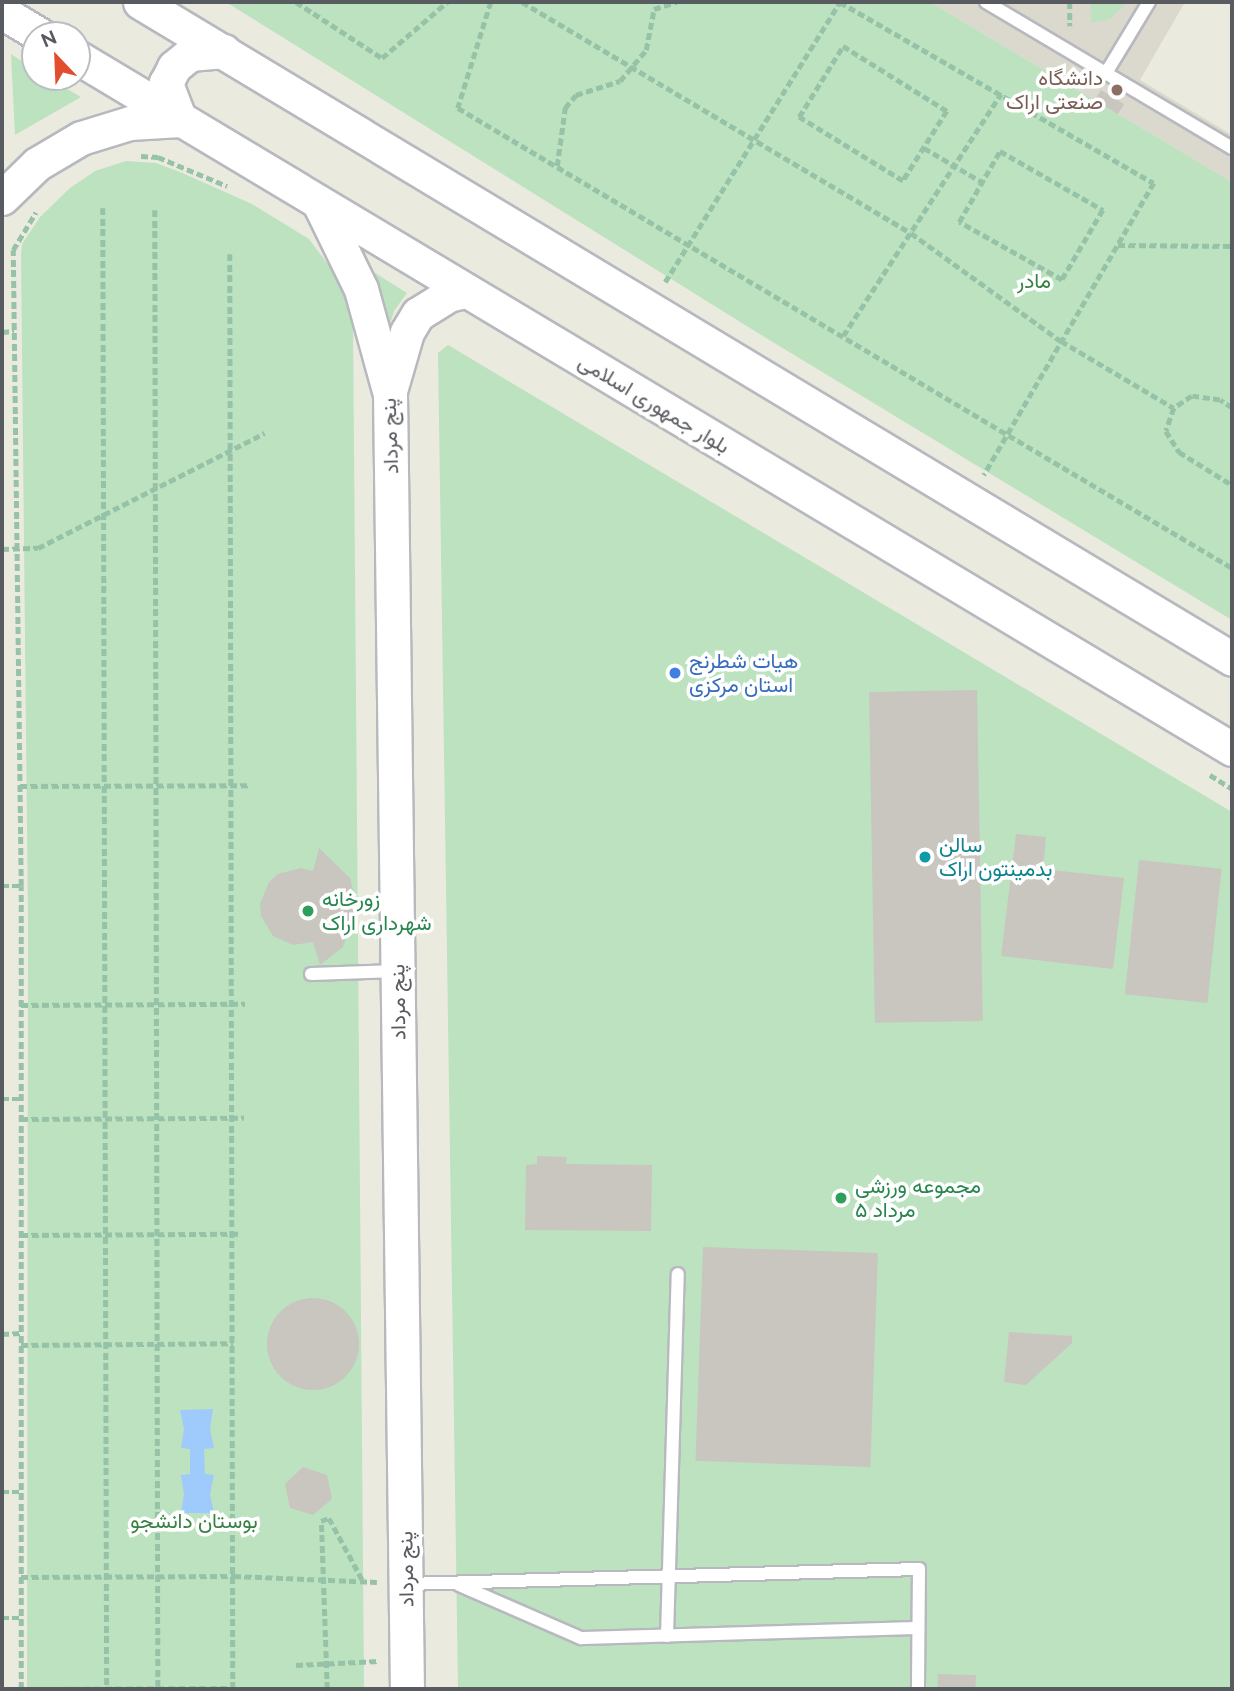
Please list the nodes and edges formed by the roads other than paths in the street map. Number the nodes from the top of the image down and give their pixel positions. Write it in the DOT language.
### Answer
graph roads {
  1 [pos="140,2"];
  2 [pos="167,2"];
  3 [pos="986,2"];
  4 [pos="1149,2"];
  5 [pos="2,12"];
  6 [pos="21,24"];
  7 [pos="224,51"];
  8 [pos="91,66"];
  9 [pos="1106,73"];
  10 [pos="180,120"];
  11 [pos="1232,148"];
  12 [pos="2,198"];
  13 [pos="319,203"];
  14 [pos="466,291"];
  15 [pos="390,394"];
  16 [pos="1232,659"];
  17 [pos="1232,749"];
  18 [pos="398,971"];
  19 [pos="311,974"];
  20 [pos="678,1273"];
  21 [pos="668,1577"];
  22 [pos="407,1584"];
  23 [pos="456,1584"];
  24 [pos="918,1628"];
  25 [pos="667,1636"];
  26 [pos="407,1675"];
  27 [pos="918,1689"];
  1 -- 7 [label="main road"];
  2 -- 7 [label="main road"];
  3 -- 9 [label="lane"];
  4 -- 9 [label="lane"];
  5 -- 6 [label="main road"];
  7 -- 10 [label="main road"];
  7 -- 16 [label="main road"];
  8 -- 10 [label="main road, بلوار جمهوری اسلامی"];
  9 -- 11 [label="lane"];
  10 -- 12 [label="main road"];
  10 -- 13 [label="main road, بلوار جمهوری اسلامی"];
  13 -- 14 [label="main road, بلوار جمهوری اسلامی"];
  13 -- 15 [label="main road, پنج مرداد"];
  14 -- 15 [label="main road"];
  14 -- 17 [label="main road, بلوار جمهوری اسلامی"];
  15 -- 18 [label="main road, پنج مرداد"];
  18 -- 19 [label="lane"];
  18 -- 22 [label="main road, پنج مرداد"];
  20 -- 21 [label="lane"];
  21 -- 23 [label="lane"];
  21 -- 24 [label="lane"];
  21 -- 25 [label="lane"];
  22 -- 23 [label="lane"];
  22 -- 26 [label="main road, پنج مرداد"];
  23 -- 25 [label="lane"];
  24 -- 25 [label="lane"];
  24 -- 27 [label="lane"];
}
